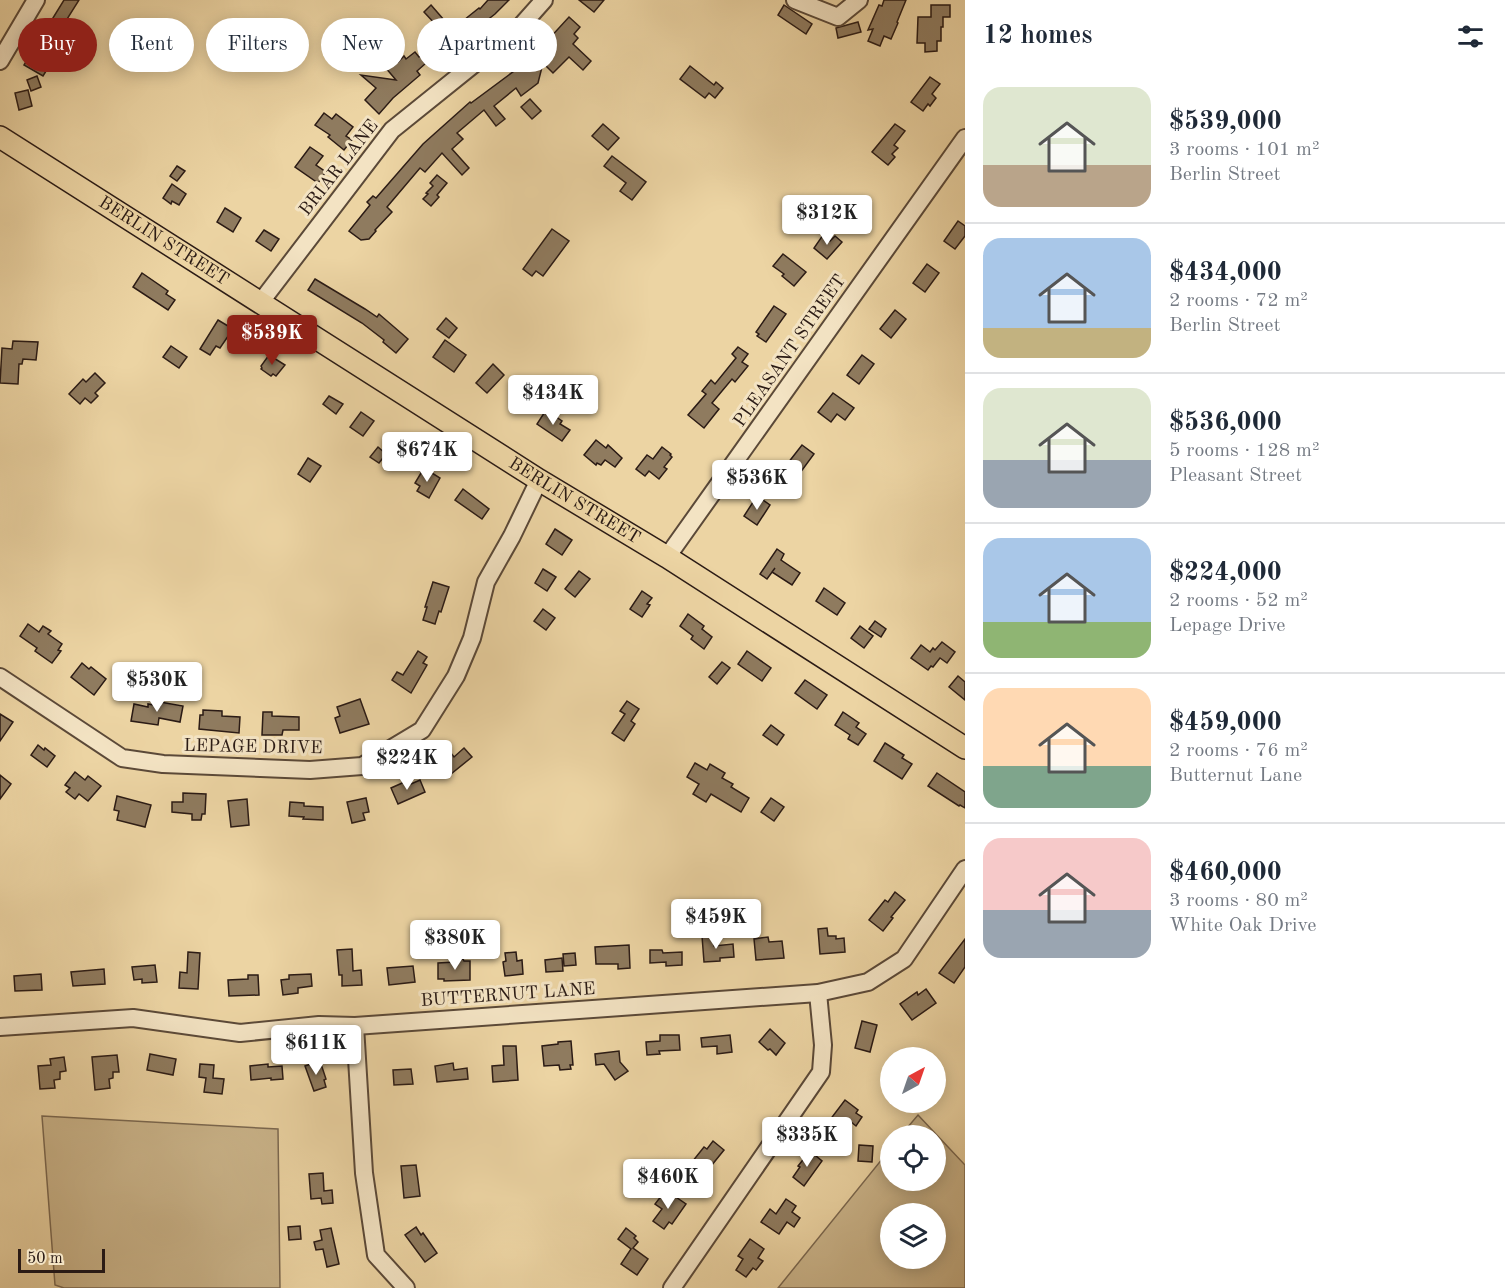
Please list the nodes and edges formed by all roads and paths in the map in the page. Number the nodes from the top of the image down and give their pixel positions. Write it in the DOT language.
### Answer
graph roads {
  1 [pos="36,0"];
  2 [pos="544,0"];
  3 [pos="795,0"];
  4 [pos="859,0"];
  5 [pos="0,61"];
  6 [pos="0,137"];
  7 [pos="965,138"];
  8 [pos="260,303"];
  9 [pos="539,480"];
  10 [pos="667,557"];
  11 [pos="0,677"];
  12 [pos="965,748"];
  13 [pos="965,869"];
  14 [pos="818,993"];
  15 [pos="355,1026"];
  16 [pos="0,1027"];
  17 [pos="406,1288"];
  18 [pos="672,1288"];
  1 -- 5 [label="street"];
  2 -- 8 [label="street, BRIAR LANE"];
  3 -- 4 [label="street"];
  6 -- 8 [label="main road, BERLIN STREET"];
  7 -- 10 [label="street, PLEASANT STREET"];
  8 -- 9 [label="main road, BERLIN STREET"];
  9 -- 10 [label="main road, BERLIN STREET"];
  9 -- 11 [label="street, LEPAGE DRIVE"];
  10 -- 12 [label="main road, BERLIN STREET"];
  13 -- 14 [label="street, BUTTERNUT LANE"];
  14 -- 15 [label="street, BUTTERNUT LANE"];
  14 -- 18 [label="street"];
  15 -- 16 [label="street, BUTTERNUT LANE"];
  15 -- 17 [label="street"];
}
